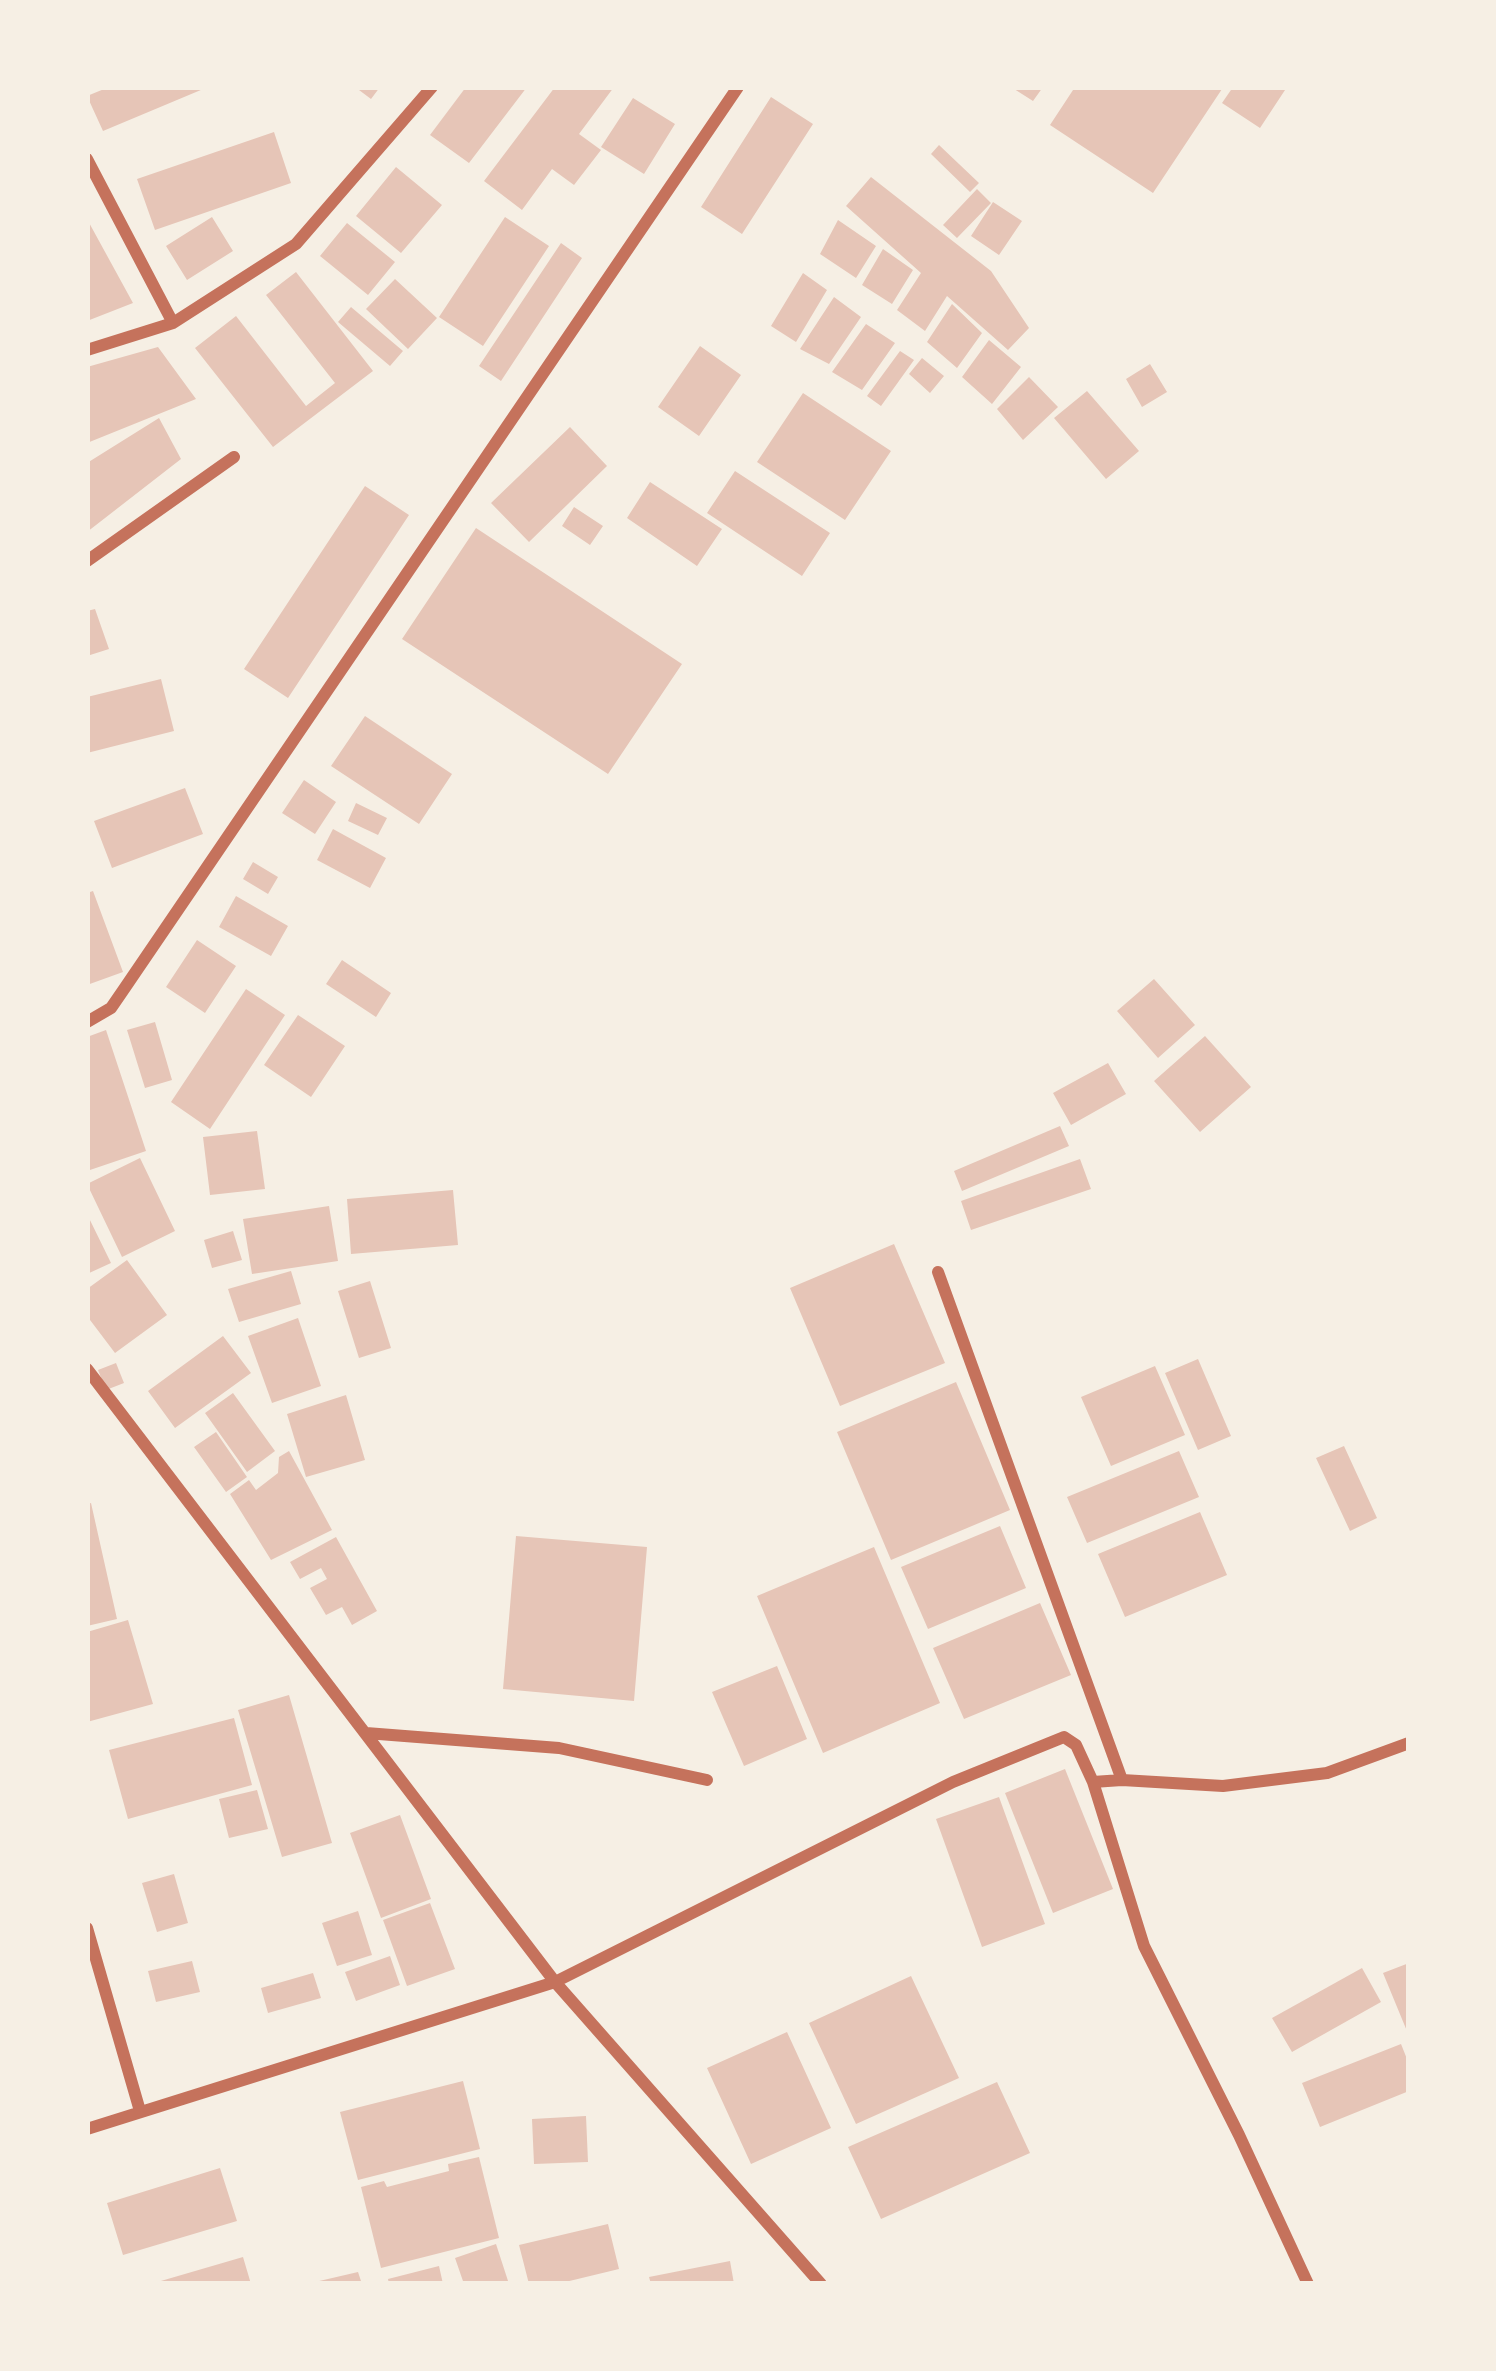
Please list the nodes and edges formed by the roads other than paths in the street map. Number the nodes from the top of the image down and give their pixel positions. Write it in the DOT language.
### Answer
graph roads {
  1 [pos="432,87"];
  2 [pos="738,87"];
  3 [pos="87,160"];
  4 [pos="172,323"];
  5 [pos="87,350"];
  6 [pos="234,457"];
  7 [pos="87,561"];
  8 [pos="87,1022"];
  9 [pos="938,1272"];
  10 [pos="87,1369"];
  11 [pos="366,1733"];
  12 [pos="1409,1743"];
  13 [pos="707,1780"];
  14 [pos="1122,1780"];
  15 [pos="1094,1782"];
  16 [pos="87,1928"];
  17 [pos="555,1982"];
  18 [pos="140,2111"];
  19 [pos="87,2129"];
  20 [pos="821,2284"];
  21 [pos="1308,2284"];
  1 -- 4 [label="street"];
  2 -- 8 [label="street"];
  3 -- 4 [label="street"];
  4 -- 5 [label="street"];
  6 -- 7 [label="street"];
  9 -- 14 [label="street"];
  10 -- 11 [label="street"];
  11 -- 13 [label="street"];
  11 -- 17 [label="street"];
  12 -- 14 [label="street"];
  14 -- 15 [label="street"];
  15 -- 17 [label="street"];
  15 -- 21 [label="street"];
  16 -- 18 [label="street"];
  17 -- 18 [label="street"];
  17 -- 20 [label="street"];
  18 -- 19 [label="street"];
}
